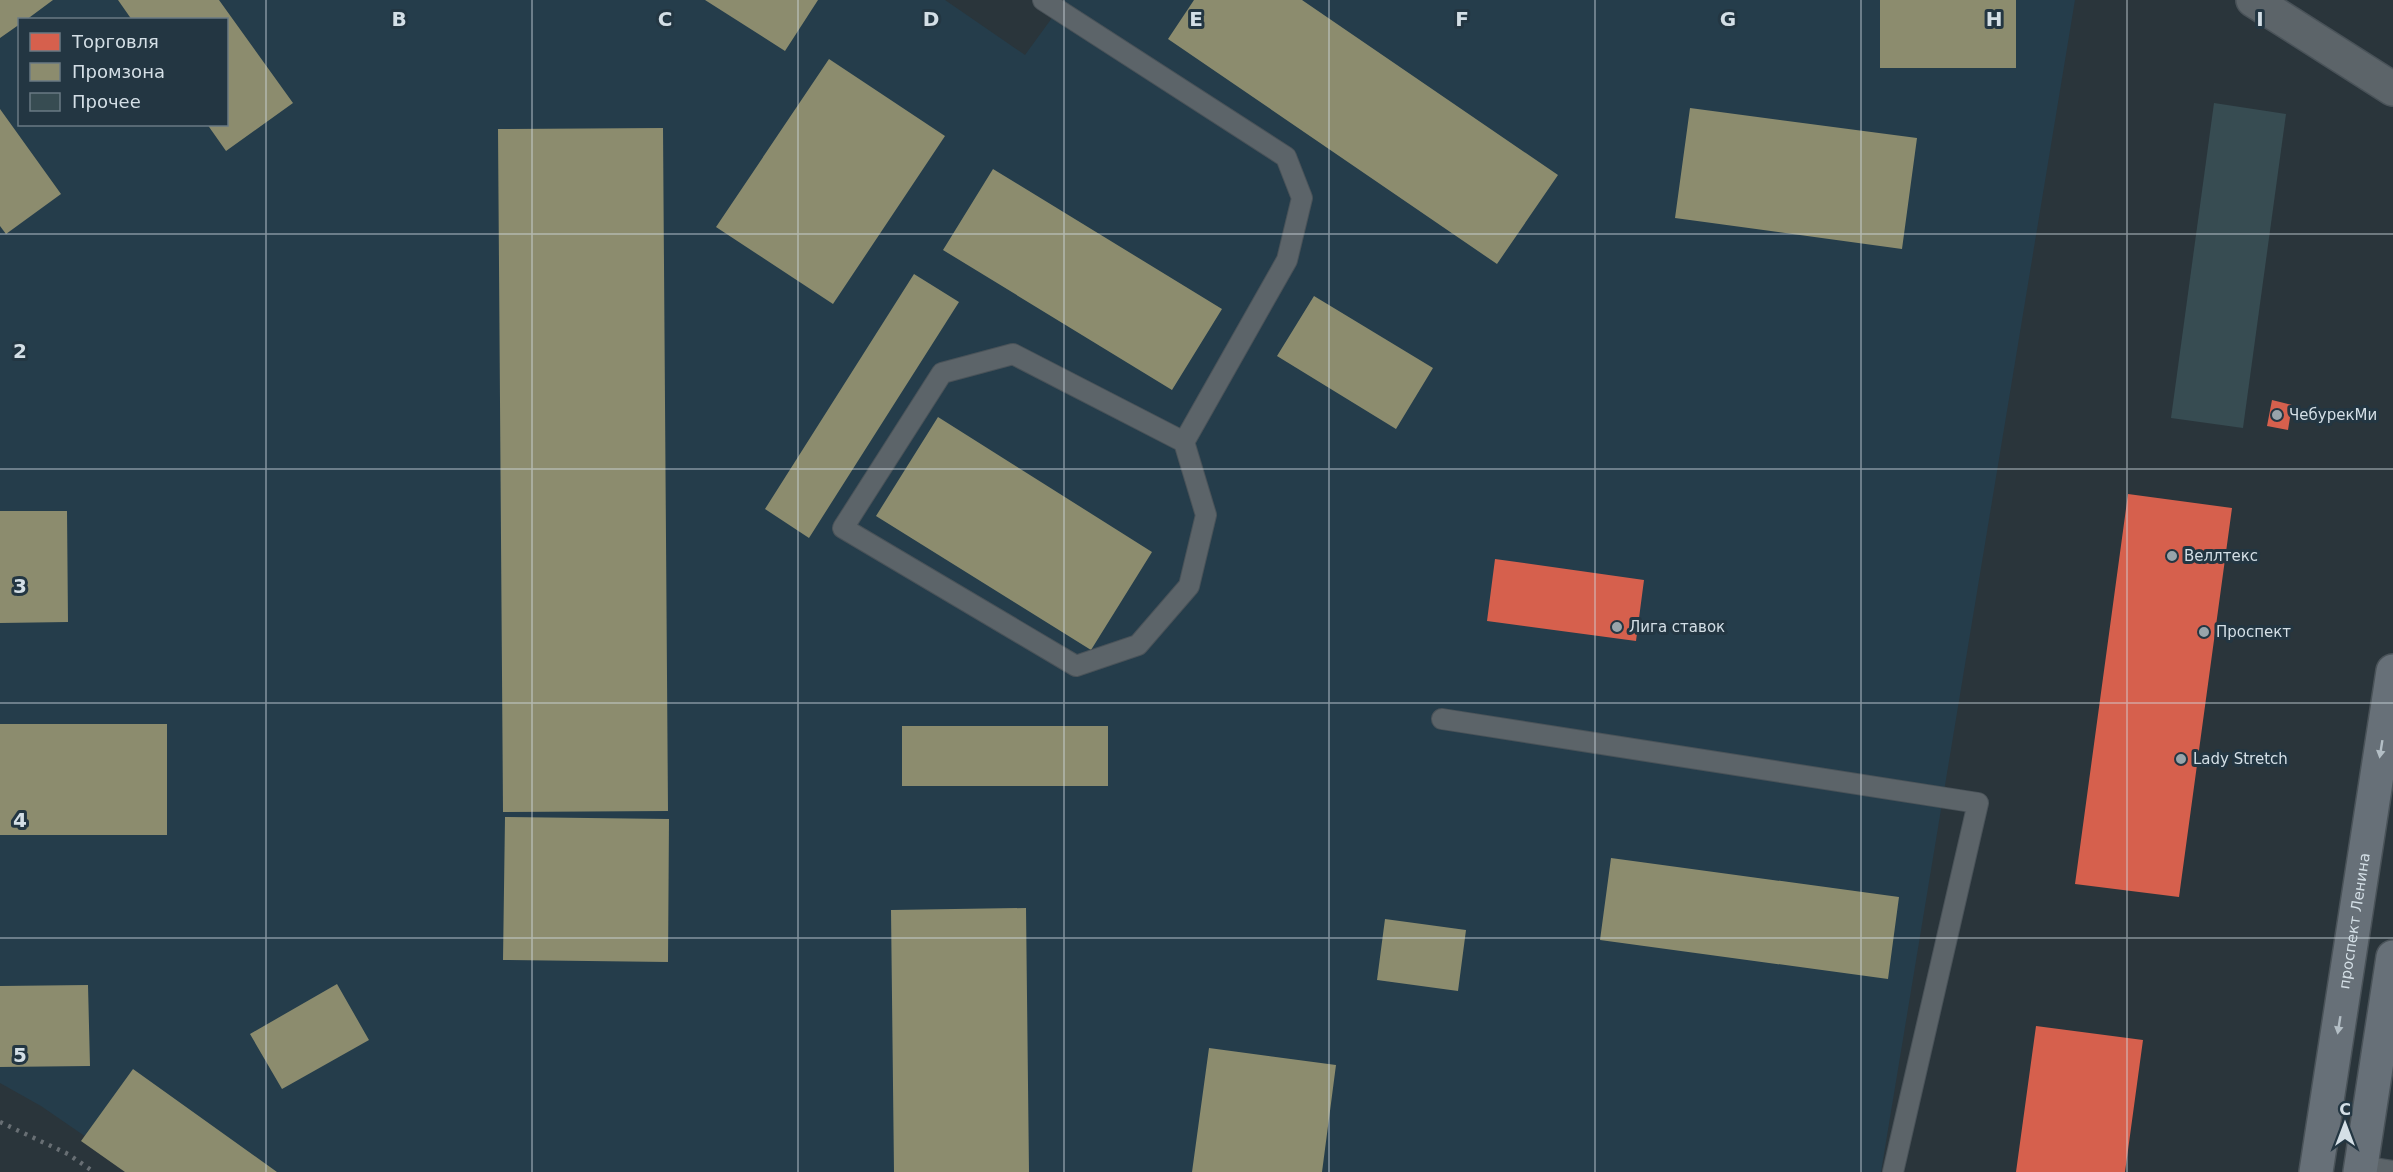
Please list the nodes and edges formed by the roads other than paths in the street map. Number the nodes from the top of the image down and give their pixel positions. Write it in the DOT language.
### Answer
graph roads {
  1 [pos="1043,0"];
  2 [pos="2253,0"];
  3 [pos="2393,89"];
  4 [pos="1184,442"];
  5 [pos="2393,671"];
  6 [pos="1442,720"];
  7 [pos="2393,957"];
  8 [pos="2360,1169"];
  9 [pos="2393,1171"];
  10 [pos="1893,1172"];
  11 [pos="2316,1172"];
  1 -- 4 [label="lane"];
  2 -- 3 [label="street"];
  4 -- 4 [label="lane"];
  5 -- 11 [label="main road, проспект Ленина, one-way"];
  6 -- 10 [label="lane"];
  7 -- 8 [label="main road"];
  8 -- 9 [label="lane"];
}
